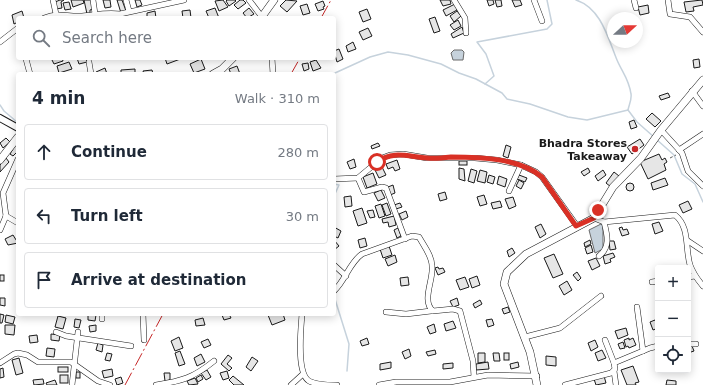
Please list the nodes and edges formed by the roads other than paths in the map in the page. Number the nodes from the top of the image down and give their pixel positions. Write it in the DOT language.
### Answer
graph roads {
  1 [pos="53,0"];
  2 [pos="93,0"];
  3 [pos="126,0"];
  4 [pos="184,0"];
  5 [pos="249,0"];
  6 [pos="274,0"];
  7 [pos="454,0"];
  8 [pos="534,0"];
  9 [pos="634,0"];
  10 [pos="668,0"];
  11 [pos="162,2"];
  12 [pos="636,8"];
  13 [pos="130,11"];
  14 [pos="56,14"];
  15 [pos="96,14"];
  16 [pos="50,16"];
  17 [pos="77,16"];
  18 [pos="91,16"];
  19 [pos="263,16"];
  20 [pos="542,22"];
  21 [pos="16,30"];
  22 [pos="703,32"];
  23 [pos="466,33"];
  24 [pos="0,42"];
  25 [pos="26,60"];
  26 [pos="231,60"];
  27 [pos="272,60"];
  28 [pos="89,62"];
  29 [pos="29,72"];
  30 [pos="91,72"];
  31 [pos="217,72"];
  32 [pos="273,72"];
  33 [pos="703,80"];
  34 [pos="692,92"];
  35 [pos="703,106"];
  36 [pos="0,118"];
  37 [pos="16,127"];
  38 [pos="659,133"];
  39 [pos="703,134"];
  40 [pos="16,141"];
  41 [pos="678,153"];
  42 [pos="0,160"];
  43 [pos="16,164"];
  44 [pos="520,165"];
  45 [pos="358,178"];
  46 [pos="336,179"];
  47 [pos="703,186"];
  48 [pos="509,191"];
  49 [pos="6,216"];
  50 [pos="594,218"];
  51 [pos="16,221"];
  52 [pos="604,222"];
  53 [pos="576,226"];
  54 [pos="0,230"];
  55 [pos="406,239"];
  56 [pos="688,241"];
  57 [pos="703,251"];
  58 [pos="599,256"];
  59 [pos="336,267"];
  60 [pos="346,276"];
  61 [pos="695,276"];
  62 [pos="691,277"];
  63 [pos="652,282"];
  64 [pos="655,282"];
  65 [pos="703,286"];
  66 [pos="336,288"];
  67 [pos="601,296"];
  68 [pos="636,306"];
  69 [pos="432,311"];
  70 [pos="386,312"];
  71 [pos="143,316"];
  72 [pos="302,316"];
  73 [pos="56,332"];
  74 [pos="78,335"];
  75 [pos="525,337"];
  76 [pos="144,340"];
  77 [pos="605,340"];
  78 [pos="691,344"];
  79 [pos="696,344"];
  80 [pos="131,346"];
  81 [pos="655,347"];
  82 [pos="643,350"];
  83 [pos="214,361"];
  84 [pos="74,362"];
  85 [pos="0,363"];
  86 [pos="614,363"];
  87 [pos="614,371"];
  88 [pos="303,374"];
  89 [pos="537,376"];
  90 [pos="474,377"];
  91 [pos="98,383"];
  92 [pos="72,385"];
  93 [pos="110,385"];
  94 [pos="156,385"];
  95 [pos="291,385"];
  96 [pos="337,385"];
  97 [pos="379,385"];
  98 [pos="538,385"];
  99 [pos="565,385"];
  100 [pos="616,385"];
  1 -- 14 [label="street"];
  2 -- 15 [label="street"];
  3 -- 13 [label="street"];
  4 -- 11 [label="street"];
  5 -- 19 [label="street"];
  6 -- 19 [label="main road"];
  7 -- 23 [label="street"];
  8 -- 20 [label="street"];
  9 -- 12 [label="street"];
  10 -- 22 [label="street"];
  11 -- 13 [label="street"];
  13 -- 15 [label="street"];
  14 -- 16 [label="street"];
  14 -- 17 [label="street"];
  15 -- 18 [label="street"];
  21 -- 24 [label="street"];
  25 -- 29 [label="street"];
  26 -- 31 [label="main road"];
  27 -- 32 [label="street"];
  28 -- 30 [label="street"];
  33 -- 34 [label="main road"];
  34 -- 35 [label="street"];
  34 -- 38 [label="main road"];
  36 -- 37 [label="street"];
  38 -- 41 [label="street"];
  38 -- 50 [label="main road"];
  39 -- 41 [label="street"];
  40 -- 42 [label="main road"];
  41 -- 47 [label="street"];
  43 -- 49 [label="street"];
  44 -- 45 [label="street"];
  44 -- 48 [label="street"];
  44 -- 53 [label="street"];
  45 -- 46 [label="street"];
  45 -- 55 [label="street"];
  49 -- 51 [label="street"];
  49 -- 54 [label="street"];
  50 -- 52 [label="street"];
  50 -- 53 [label="main road"];
  52 -- 56 [label="street"];
  52 -- 58 [label="street"];
  53 -- 75 [label="main road"];
  55 -- 60 [label="street"];
  55 -- 69 [label="street"];
  56 -- 57 [label="street"];
  56 -- 61 [label="street"];
  59 -- 60 [label="street"];
  60 -- 66 [label="street"];
  61 -- 62 [label="street"];
  61 -- 65 [label="street"];
  63 -- 64 [label="street"];
  67 -- 75 [label="street"];
  68 -- 82 [label="street"];
  69 -- 70 [label="street"];
  69 -- 90 [label="street"];
  71 -- 76 [label="street"];
  72 -- 88 [label="street"];
  73 -- 74 [label="street"];
  74 -- 80 [label="street"];
  74 -- 84 [label="street"];
  75 -- 89 [label="main road"];
  77 -- 86 [label="street"];
  78 -- 79 [label="street"];
  81 -- 82 [label="street"];
  82 -- 86 [label="street"];
  83 -- 94 [label="street"];
  84 -- 85 [label="street"];
  84 -- 91 [label="street"];
  84 -- 92 [label="street"];
  86 -- 87 [label="street"];
  87 -- 99 [label="street"];
  87 -- 100 [label="street"];
  88 -- 95 [label="street"];
  88 -- 96 [label="street"];
  89 -- 90 [label="street"];
  89 -- 98 [label="main road"];
  90 -- 97 [label="street"];
  91 -- 93 [label="street"];
}
